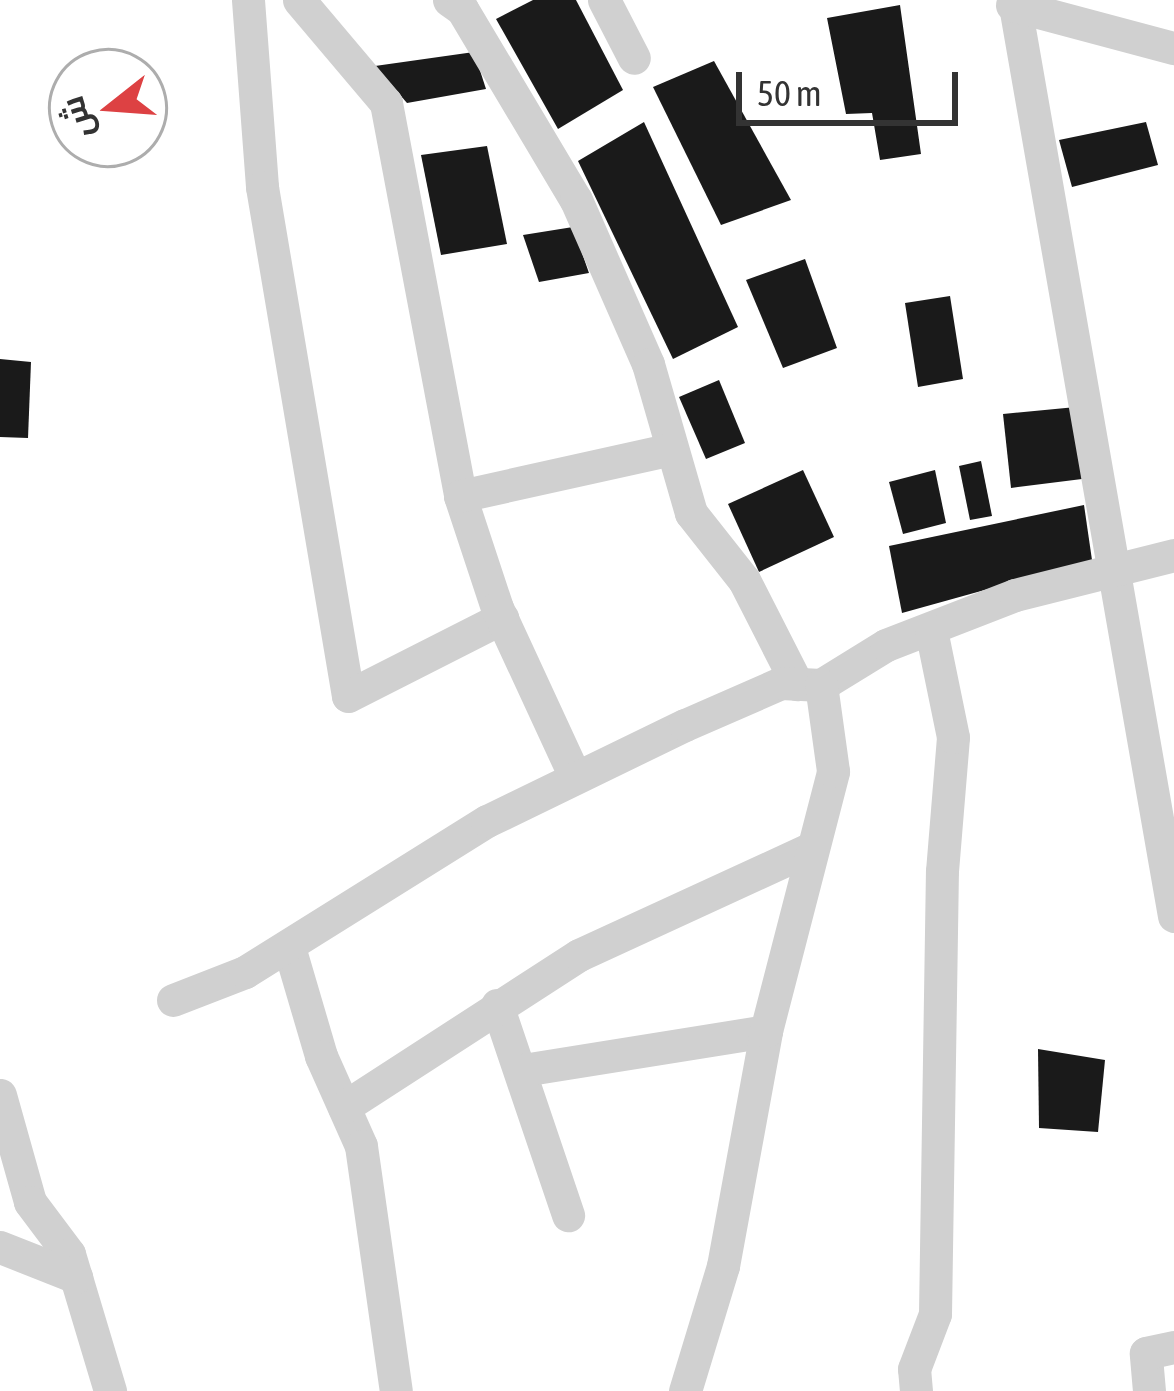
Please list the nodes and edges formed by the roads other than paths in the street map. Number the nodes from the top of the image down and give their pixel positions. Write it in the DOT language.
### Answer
graph roads {
  1 [pos="248,0"];
  2 [pos="299,0"];
  3 [pos="449,0"];
  4 [pos="604,0"];
  5 [pos="1013,2"];
  6 [pos="1174,48"];
  7 [pos="634,58"];
  8 [pos="668,450"];
  9 [pos="460,496"];
  10 [pos="1174,555"];
  11 [pos="1114,568"];
  12 [pos="502,618"];
  13 [pos="931,630"];
  14 [pos="809,685"];
  15 [pos="575,777"];
  16 [pos="812,848"];
  17 [pos="1174,916"];
  18 [pos="289,947"];
  19 [pos="173,1000"];
  20 [pos="497,1005"];
  21 [pos="766,1031"];
  22 [pos="524,1070"];
  23 [pos="0,1095"];
  24 [pos="344,1107"];
  25 [pos="568,1215"];
  26 [pos="0,1247"];
  27 [pos="76,1277"];
  28 [pos="1174,1347"];
  29 [pos="110,1391"];
  30 [pos="396,1391"];
  31 [pos="685,1391"];
  32 [pos="916,1391"];
  33 [pos="1149,1391"];
  1 -- 12 [label="street"];
  2 -- 9 [label="street"];
  3 -- 8 [label="street"];
  4 -- 7 [label="street"];
  5 -- 6 [label="street"];
  5 -- 11 [label="street"];
  8 -- 9 [label="street"];
  8 -- 14 [label="street"];
  9 -- 12 [label="street"];
  10 -- 11 [label="street"];
  11 -- 13 [label="street"];
  11 -- 17 [label="street"];
  12 -- 15 [label="street"];
  13 -- 14 [label="street"];
  13 -- 32 [label="street"];
  14 -- 15 [label="street"];
  14 -- 16 [label="street"];
  15 -- 18 [label="street"];
  16 -- 20 [label="street"];
  16 -- 21 [label="street"];
  18 -- 19 [label="street"];
  18 -- 24 [label="street"];
  20 -- 22 [label="street"];
  20 -- 24 [label="street"];
  21 -- 22 [label="street"];
  21 -- 31 [label="street"];
  22 -- 25 [label="street"];
  23 -- 27 [label="street"];
  24 -- 30 [label="street"];
  26 -- 27 [label="street"];
  27 -- 29 [label="street"];
  28 -- 33 [label="street"];
}
